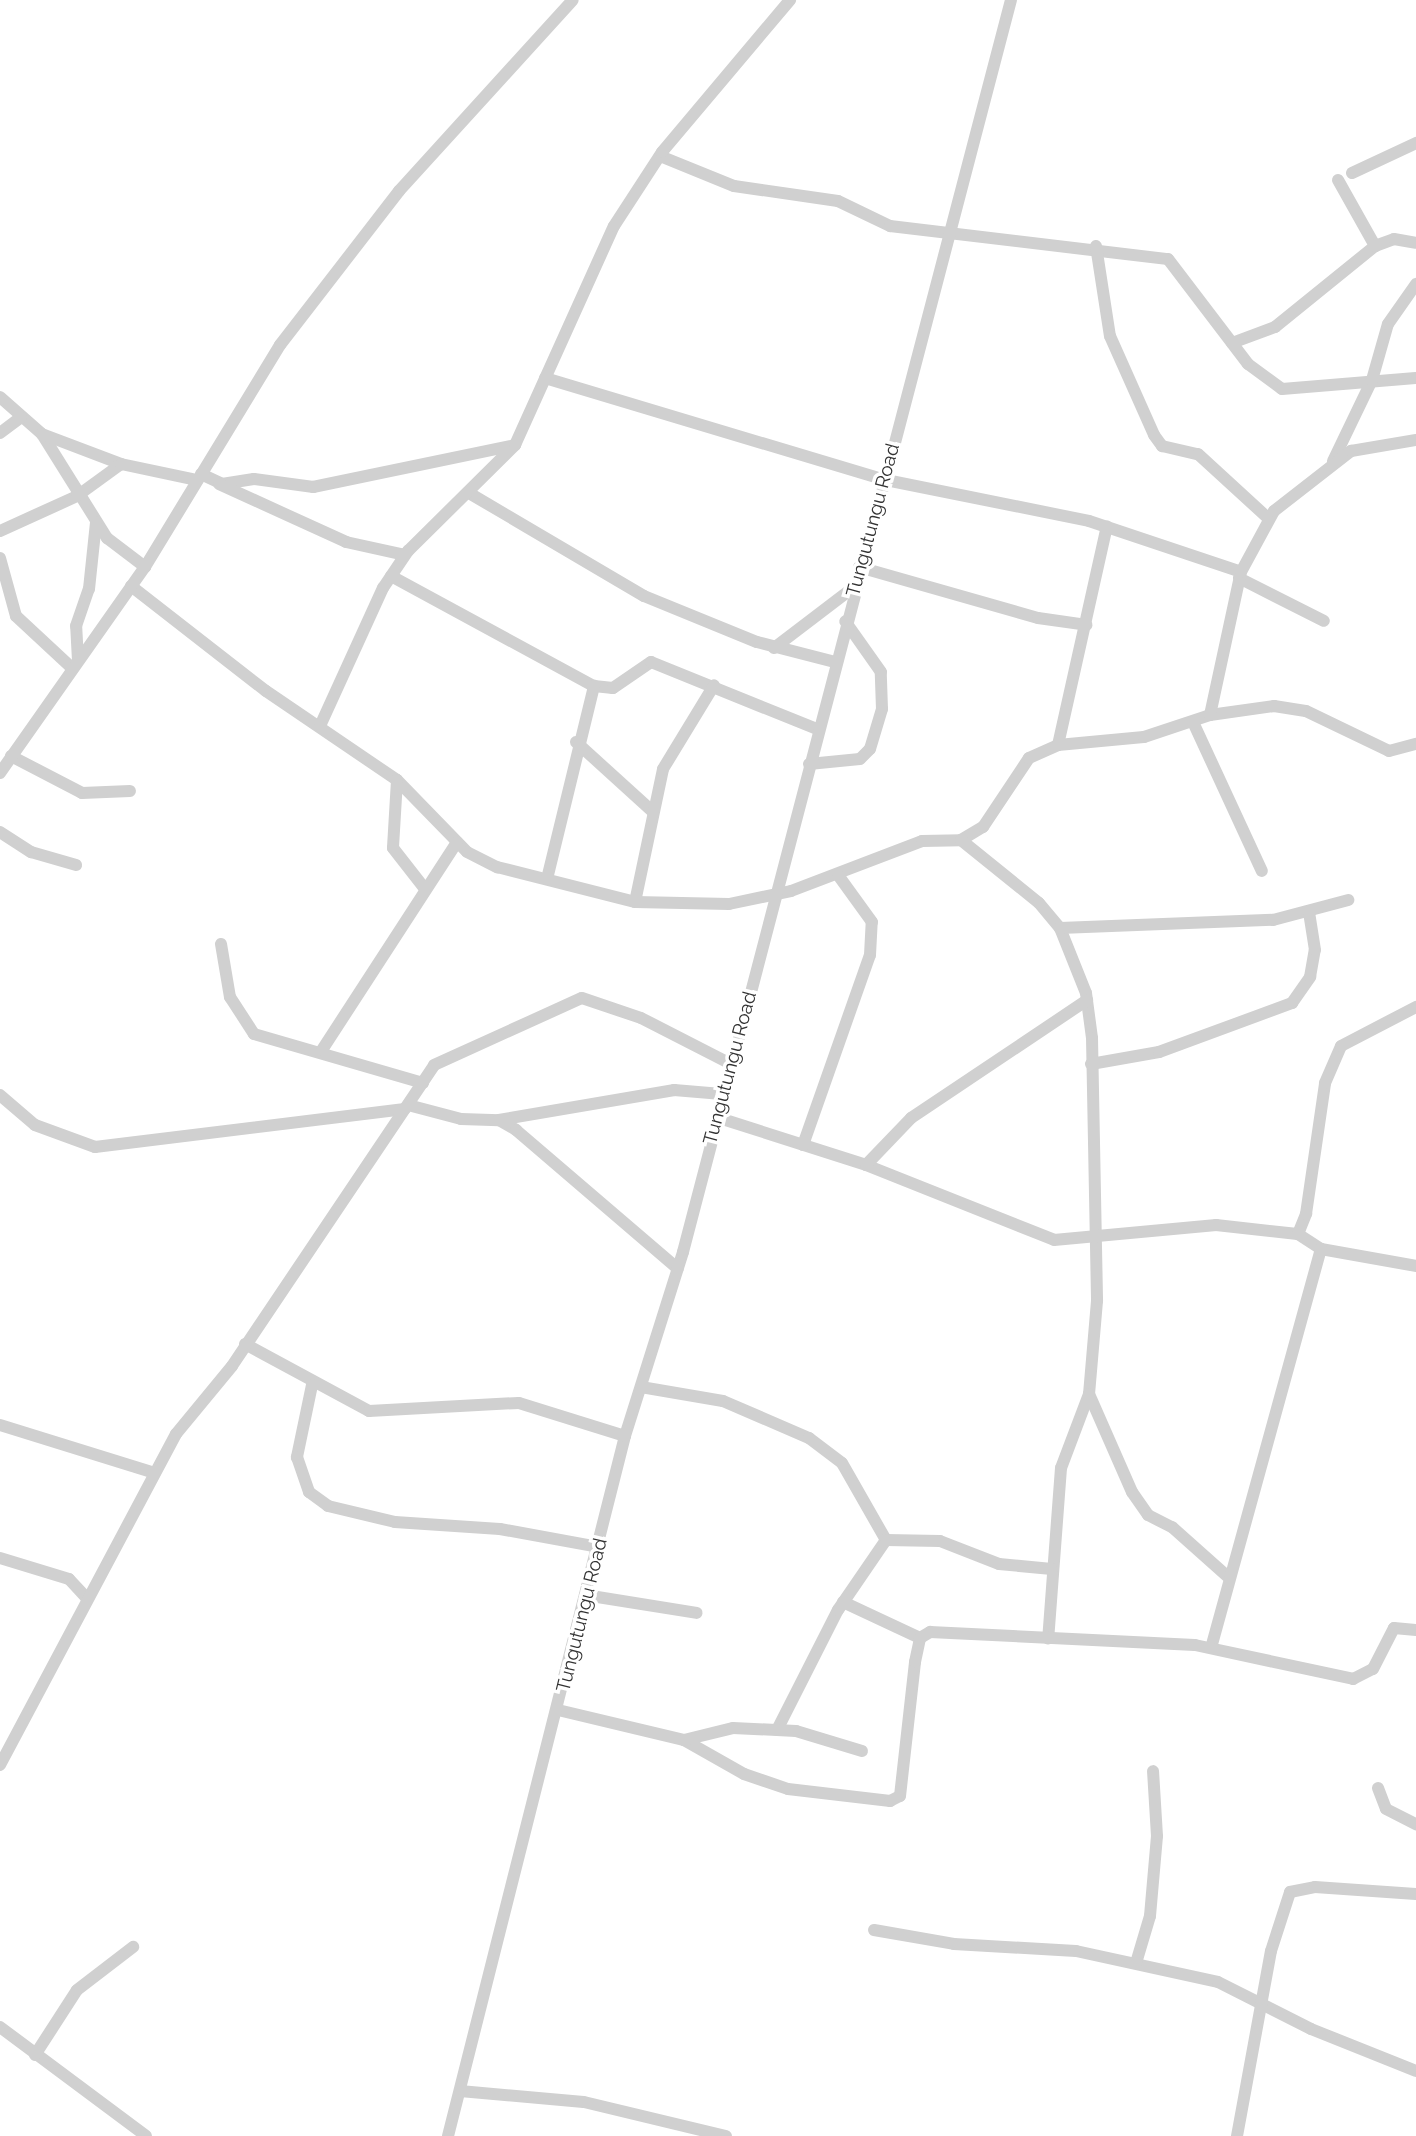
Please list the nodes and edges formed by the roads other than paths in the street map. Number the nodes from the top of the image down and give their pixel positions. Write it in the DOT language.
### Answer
graph roads {
  1 [pos="573,0"];
  2 [pos="790,0"];
  3 [pos="1011,0"];
  4 [pos="1416,143"];
  5 [pos="660,156"];
  6 [pos="1352,173"];
  7 [pos="1338,180"];
  8 [pos="950,233"];
  9 [pos="1416,243"];
  10 [pos="1096,246"];
  11 [pos="1375,246"];
  12 [pos="1416,284"];
  13 [pos="1232,343"];
  14 [pos="545,378"];
  15 [pos="1416,378"];
  16 [pos="1372,380"];
  17 [pos="0,397"];
  18 [pos="21,417"];
  19 [pos="0,433"];
  20 [pos="42,434"];
  21 [pos="1416,440"];
  22 [pos="515,445"];
  23 [pos="1333,461"];
  24 [pos="121,464"];
  25 [pos="199,477"];
  26 [pos="881,479"];
  27 [pos="215,483"];
  28 [pos="469,493"];
  29 [pos="77,496"];
  30 [pos="1269,519"];
  31 [pos="96,522"];
  32 [pos="1107,526"];
  33 [pos="1,527"];
  34 [pos="405,555"];
  35 [pos="0,558"];
  36 [pos="145,567"];
  37 [pos="859,567"];
  38 [pos="1240,575"];
  39 [pos="391,576"];
  40 [pos="131,586"];
  41 [pos="854,587"];
  42 [pos="5,603"];
  43 [pos="845,621"];
  44 [pos="1324,621"];
  45 [pos="1087,625"];
  46 [pos="774,648"];
  47 [pos="835,662"];
  48 [pos="75,664"];
  49 [pos="714,685"];
  50 [pos="594,686"];
  51 [pos="1210,715"];
  52 [pos="1193,722"];
  53 [pos="320,726"];
  54 [pos="819,730"];
  55 [pos="576,742"];
  56 [pos="1416,744"];
  57 [pos="1058,745"];
  58 [pos="4,764"];
  59 [pos="809,764"];
  60 [pos="397,780"];
  61 [pos="130,791"];
  62 [pos="652,811"];
  63 [pos="0,832"];
  64 [pos="961,840"];
  65 [pos="457,842"];
  66 [pos="76,865"];
  67 [pos="1262,871"];
  68 [pos="838,874"];
  69 [pos="547,879"];
  70 [pos="425,889"];
  71 [pos="773,895"];
  72 [pos="1348,900"];
  73 [pos="635,902"];
  74 [pos="1309,911"];
  75 [pos="1060,928"];
  76 [pos="221,944"];
  77 [pos="1087,1000"];
  78 [pos="1416,1007"];
  79 [pos="321,1050"];
  80 [pos="731,1064"];
  81 [pos="1091,1064"];
  82 [pos="423,1083"];
  83 [pos="722,1094"];
  84 [pos="0,1095"];
  85 [pos="407,1107"];
  86 [pos="716,1117"];
  87 [pos="499,1120"];
  88 [pos="803,1145"];
  89 [pos="866,1165"];
  90 [pos="1298,1234"];
  91 [pos="1097,1240"];
  92 [pos="1321,1249"];
  93 [pos="1416,1266"];
  94 [pos="678,1269"];
  95 [pos="245,1345"];
  96 [pos="312,1385"];
  97 [pos="641,1387"];
  98 [pos="1089,1394"];
  99 [pos="0,1425"];
  100 [pos="625,1436"];
  101 [pos="155,1473"];
  102 [pos="886,1540"];
  103 [pos="599,1547"];
  104 [pos="0,1558"];
  105 [pos="1052,1569"];
  106 [pos="1227,1577"];
  107 [pos="585,1595"];
  108 [pos="86,1597"];
  109 [pos="843,1602"];
  110 [pos="697,1613"];
  111 [pos="1416,1630"];
  112 [pos="920,1638"];
  113 [pos="1048,1639"];
  114 [pos="1211,1648"];
  115 [pos="558,1710"];
  116 [pos="776,1730"];
  117 [pos="684,1740"];
  118 [pos="862,1751"];
  119 [pos="0,1765"];
  120 [pos="1153,1772"];
  121 [pos="1378,1788"];
  122 [pos="1416,1824"];
  123 [pos="1416,1894"];
  124 [pos="874,1930"];
  125 [pos="133,1947"];
  126 [pos="1136,1963"];
  127 [pos="1263,2001"];
  128 [pos="0,2027"];
  129 [pos="35,2055"];
  130 [pos="1416,2071"];
  131 [pos="460,2091"];
  132 [pos="146,2136"];
  133 [pos="449,2136"];
  134 [pos="726,2136"];
  135 [pos="1237,2136"];
  1 -- 25 [label="street"];
  2 -- 5 [label="street"];
  3 -- 8 [label="street, Tungutungu Road"];
  4 -- 6 [label="street"];
  5 -- 8 [label="street"];
  5 -- 14 [label="street"];
  7 -- 11 [label="street"];
  8 -- 10 [label="street"];
  8 -- 26 [label="street, Tungutungu Road"];
  9 -- 11 [label="street"];
  10 -- 13 [label="street"];
  10 -- 30 [label="street"];
  11 -- 13 [label="street"];
  12 -- 16 [label="street"];
  13 -- 16 [label="street"];
  14 -- 22 [label="street"];
  14 -- 26 [label="street"];
  15 -- 16 [label="street"];
  16 -- 23 [label="street"];
  17 -- 18 [label="street"];
  18 -- 19 [label="street"];
  18 -- 20 [label="street"];
  20 -- 24 [label="street"];
  20 -- 29 [label="street"];
  21 -- 23 [label="street"];
  22 -- 27 [label="street"];
  22 -- 28 [label="street"];
  23 -- 30 [label="street"];
  24 -- 25 [label="street"];
  24 -- 29 [label="street"];
  25 -- 27 [label="street"];
  25 -- 36 [label="street"];
  26 -- 32 [label="street"];
  26 -- 37 [label="street, Tungutungu Road"];
  27 -- 34 [label="street"];
  28 -- 34 [label="street"];
  28 -- 46 [label="street"];
  29 -- 31 [label="street"];
  29 -- 33 [label="street"];
  30 -- 38 [label="street"];
  31 -- 36 [label="street"];
  31 -- 48 [label="street"];
  32 -- 38 [label="street"];
  32 -- 45 [label="street"];
  34 -- 39 [label="street"];
  35 -- 42 [label="street"];
  36 -- 40 [label="street"];
  37 -- 41 [label="street, Tungutungu Road"];
  37 -- 45 [label="street"];
  38 -- 44 [label="street"];
  38 -- 51 [label="street"];
  39 -- 50 [label="street"];
  39 -- 53 [label="street"];
  40 -- 48 [label="street"];
  40 -- 53 [label="street"];
  41 -- 43 [label="street, Tungutungu Road"];
  41 -- 46 [label="street"];
  42 -- 48 [label="street"];
  43 -- 47 [label="street, Tungutungu Road"];
  43 -- 59 [label="street"];
  45 -- 57 [label="street"];
  46 -- 47 [label="street"];
  47 -- 54 [label="street, Tungutungu Road"];
  48 -- 58 [label="street"];
  49 -- 50 [label="street"];
  49 -- 54 [label="street"];
  49 -- 62 [label="street"];
  50 -- 55 [label="street"];
  51 -- 52 [label="street"];
  51 -- 56 [label="street"];
  52 -- 57 [label="street"];
  52 -- 67 [label="street"];
  53 -- 60 [label="street"];
  54 -- 59 [label="street, Tungutungu Road"];
  55 -- 62 [label="street"];
  55 -- 69 [label="street"];
  57 -- 64 [label="street"];
  58 -- 61 [label="street"];
  59 -- 71 [label="street, Tungutungu Road"];
  60 -- 65 [label="street"];
  60 -- 70 [label="street"];
  62 -- 73 [label="street"];
  63 -- 66 [label="street"];
  64 -- 68 [label="street"];
  64 -- 75 [label="street"];
  65 -- 69 [label="street"];
  65 -- 70 [label="street"];
  68 -- 71 [label="street"];
  68 -- 88 [label="street"];
  69 -- 73 [label="street"];
  70 -- 79 [label="street"];
  71 -- 73 [label="street"];
  71 -- 80 [label="street, Tungutungu Road"];
  72 -- 74 [label="street"];
  74 -- 75 [label="street"];
  74 -- 81 [label="street"];
  75 -- 77 [label="street"];
  76 -- 79 [label="street"];
  77 -- 81 [label="street"];
  77 -- 89 [label="street"];
  78 -- 90 [label="street"];
  79 -- 82 [label="street"];
  80 -- 82 [label="street"];
  80 -- 83 [label="street, Tungutungu Road"];
  81 -- 91 [label="street"];
  82 -- 85 [label="street"];
  83 -- 86 [label="street, Tungutungu Road"];
  83 -- 87 [label="street"];
  84 -- 85 [label="street"];
  85 -- 87 [label="street"];
  85 -- 95 [label="street"];
  86 -- 88 [label="street"];
  86 -- 94 [label="street, Tungutungu Road"];
  87 -- 94 [label="street"];
  88 -- 89 [label="street"];
  89 -- 91 [label="street"];
  90 -- 91 [label="street"];
  90 -- 92 [label="street"];
  91 -- 98 [label="street"];
  92 -- 93 [label="street"];
  92 -- 106 [label="street"];
  94 -- 97 [label="street, Tungutungu Road"];
  95 -- 96 [label="street"];
  95 -- 101 [label="street"];
  96 -- 100 [label="street"];
  96 -- 103 [label="street"];
  97 -- 100 [label="street, Tungutungu Road"];
  97 -- 102 [label="street"];
  98 -- 105 [label="street"];
  98 -- 106 [label="street"];
  99 -- 101 [label="street"];
  100 -- 103 [label="street, Tungutungu Road"];
  101 -- 108 [label="street"];
  102 -- 105 [label="street"];
  102 -- 109 [label="street"];
  103 -- 107 [label="street, Tungutungu Road"];
  104 -- 108 [label="street"];
  105 -- 113 [label="street"];
  106 -- 114 [label="street"];
  107 -- 110 [label="street"];
  107 -- 115 [label="street, Tungutungu Road"];
  108 -- 119 [label="street"];
  109 -- 112 [label="street"];
  109 -- 116 [label="street"];
  111 -- 114 [label="street"];
  112 -- 113 [label="street"];
  112 -- 117 [label="street"];
  113 -- 114 [label="street"];
  115 -- 117 [label="street"];
  115 -- 131 [label="street, Tungutungu Road"];
  116 -- 117 [label="street"];
  116 -- 118 [label="street"];
  120 -- 126 [label="street"];
  121 -- 122 [label="street"];
  123 -- 127 [label="street"];
  124 -- 126 [label="street"];
  125 -- 129 [label="street"];
  126 -- 127 [label="street"];
  127 -- 130 [label="street"];
  127 -- 135 [label="street"];
  128 -- 129 [label="street"];
  129 -- 132 [label="street"];
  131 -- 133 [label="street, Tungutungu Road"];
  131 -- 134 [label="street"];
}
